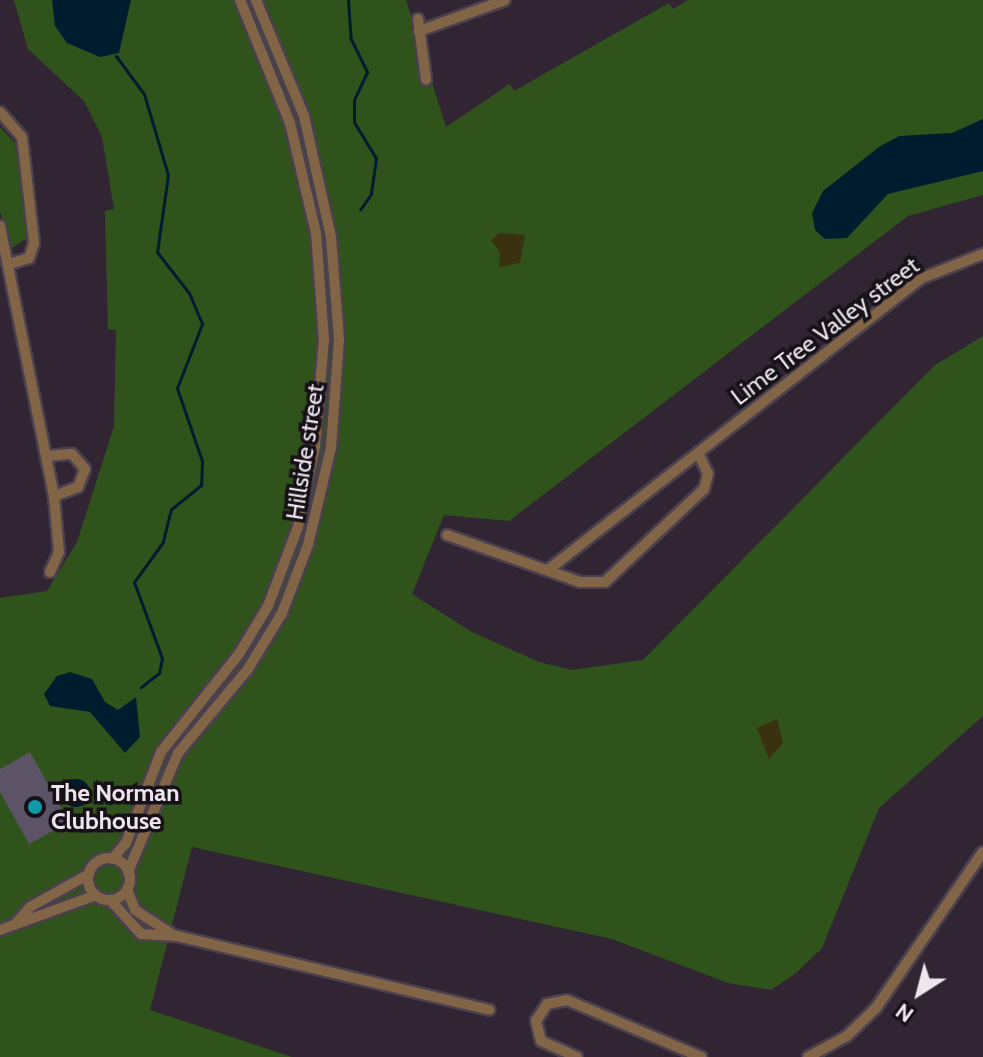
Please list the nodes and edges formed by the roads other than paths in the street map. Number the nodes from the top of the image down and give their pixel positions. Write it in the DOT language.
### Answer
graph roads {
  1 [pos="240,0"];
  2 [pos="256,0"];
  3 [pos="505,0"];
  4 [pos="426,79"];
  5 [pos="0,112"];
  6 [pos="0,226"];
  7 [pos="983,254"];
  8 [pos="9,264"];
  9 [pos="315,446"];
  10 [pos="331,448"];
  11 [pos="698,453"];
  12 [pos="47,456"];
  13 [pos="54,496"];
  14 [pos="447,535"];
  15 [pos="548,570"];
  16 [pos="50,572"];
  17 [pos="983,852"];
  18 [pos="112,859"];
  19 [pos="128,872"];
  20 [pos="89,874"];
  21 [pos="127,889"];
  22 [pos="96,895"];
  23 [pos="110,900"];
  24 [pos="144,918"];
  25 [pos="17,922"];
  26 [pos="129,926"];
  27 [pos="0,930"];
  28 [pos="145,935"];
  29 [pos="175,936"];
  30 [pos="489,1010"];
  31 [pos="831,1052"];
  32 [pos="577,1057"];
  33 [pos="701,1057"];
  34 [pos="808,1057"];
  1 -- 9 [label="street, Hillside street"];
  2 -- 10 [label="street, Hillside street"];
  3 -- 4 [label="street"];
  5 -- 8 [label="street"];
  6 -- 8 [label="street"];
  7 -- 11 [label="street, Lime Tree Valley street"];
  8 -- 12 [label="street"];
  9 -- 10 [label="street"];
  9 -- 18 [label="street, Hillside street"];
  10 -- 19 [label="street, Hillside street"];
  11 -- 15 [label="street, Lime Tree Valley street"];
  11 -- 15 [label="street"];
  12 -- 13 [label="street"];
  12 -- 13 [label="street"];
  13 -- 16 [label="street"];
  14 -- 15 [label="street"];
  17 -- 31 [label="street"];
  18 -- 19 [label="street"];
  18 -- 20 [label="street, Hillside street"];
  19 -- 21 [label="street, Hillside street"];
  20 -- 22 [label="street"];
  20 -- 25 [label="street, Hillside street"];
  21 -- 23 [label="street"];
  21 -- 24 [label="street, Hillside street"];
  22 -- 23 [label="street"];
  22 -- 25 [label="street"];
  23 -- 26 [label="street"];
  24 -- 26 [label="street"];
  24 -- 28 [label="street"];
  24 -- 29 [label="street"];
  25 -- 27 [label="street"];
  26 -- 28 [label="street"];
  28 -- 29 [label="street"];
  29 -- 30 [label="street"];
  31 -- 34 [label="street"];
  32 -- 33 [label="street"];
}
